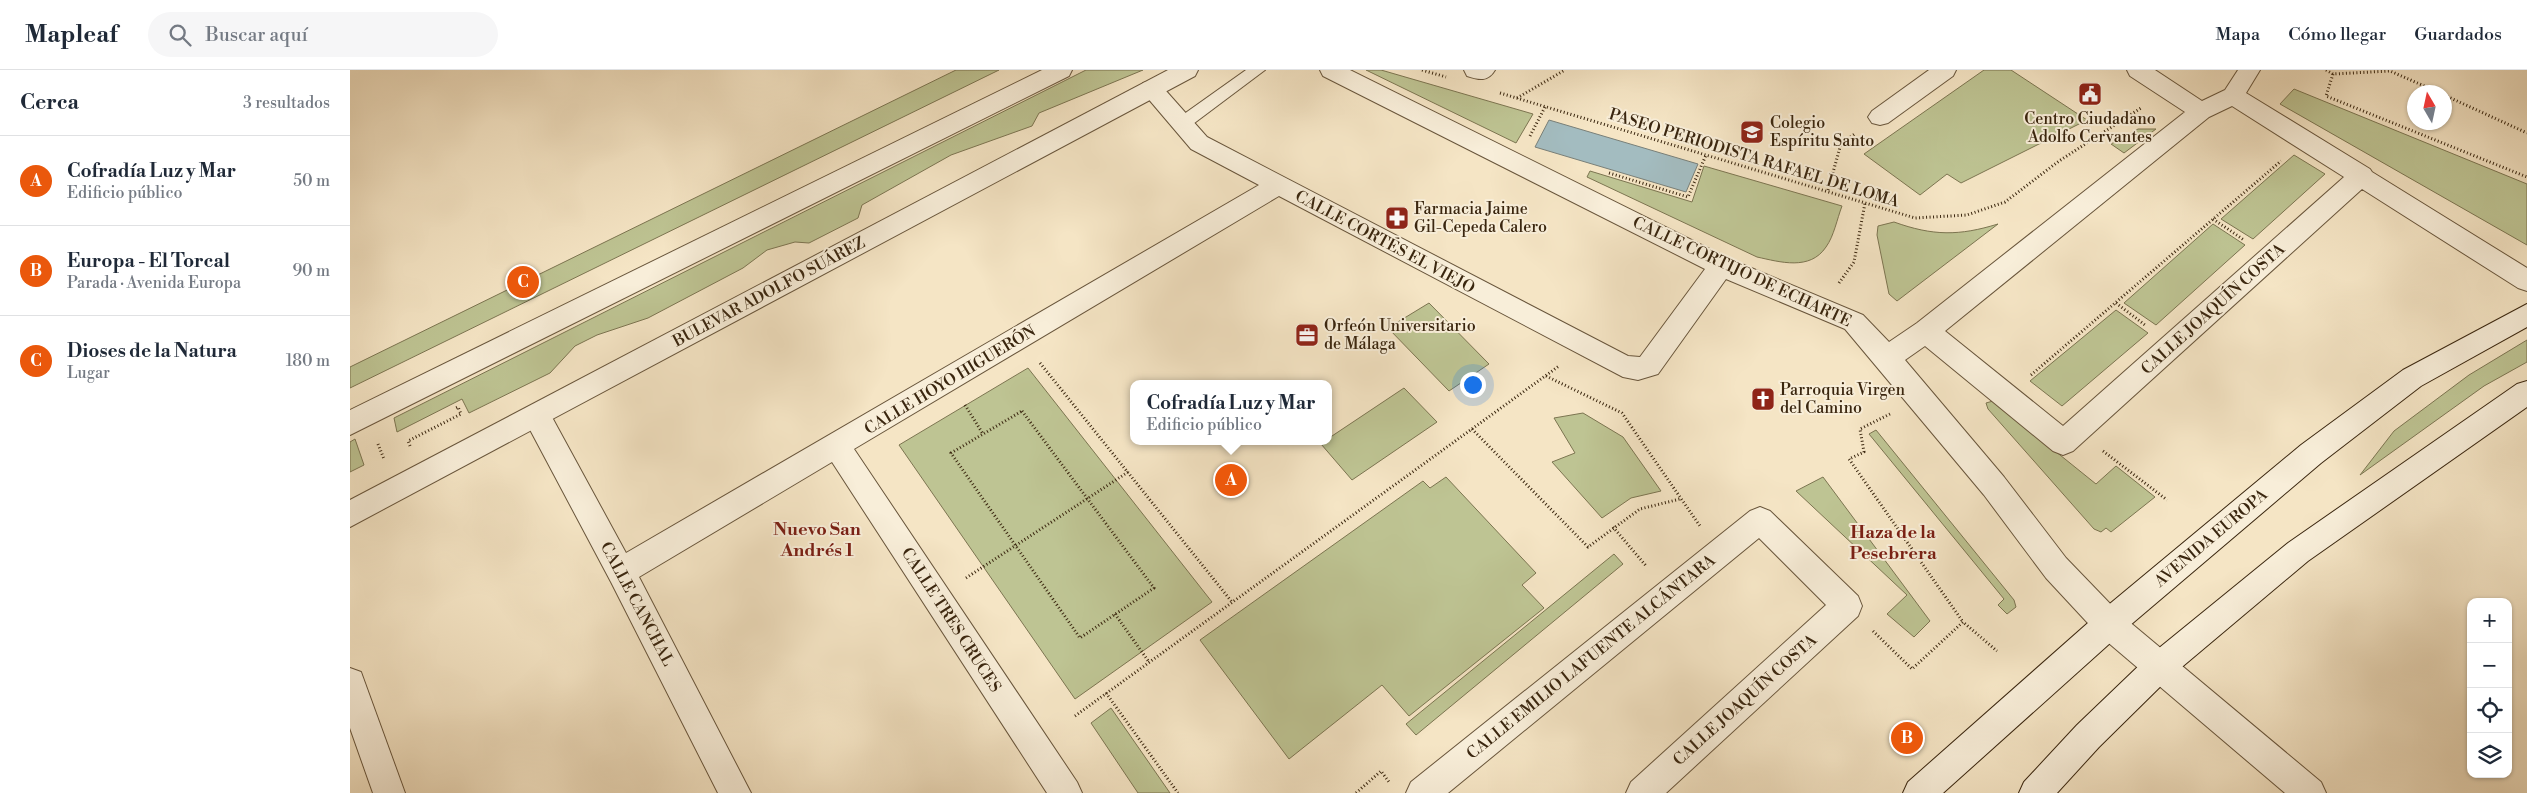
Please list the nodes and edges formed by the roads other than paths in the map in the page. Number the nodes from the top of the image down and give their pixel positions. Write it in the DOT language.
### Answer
graph roads {
  1 [pos="1060,70"];
  2 [pos="1187,70"];
  3 [pos="1257,70"];
  4 [pos="1331,70"];
  5 [pos="1475,70"];
  6 [pos="1484,70"];
  7 [pos="1945,70"];
  8 [pos="2138,70"];
  9 [pos="2249,70"];
  10 [pos="1151,89"];
  11 [pos="2233,96"];
  12 [pos="2201,111"];
  13 [pos="1880,117"];
  14 [pos="1183,123"];
  15 [pos="2362,176"];
  16 [pos="1278,186"];
  17 [pos="1721,266"];
  18 [pos="2527,281"];
  19 [pos="2527,314"];
  20 [pos="1926,331"];
  21 [pos="1887,358"];
  22 [pos="2527,392"];
  23 [pos="537,416"];
  24 [pos="350,423"];
  25 [pos="837,446"];
  26 [pos="350,514"];
  27 [pos="621,572"];
  28 [pos="1847,606"];
  29 [pos="2109,624"];
  30 [pos="2159,667"];
  31 [pos="350,682"];
  32 [pos="389,793"];
  33 [pos="735,793"];
  34 [pos="1066,793"];
  35 [pos="1422,793"];
  36 [pos="1642,793"];
  37 [pos="1919,793"];
  38 [pos="2035,793"];
  39 [pos="2310,793"];
  1 -- 24 [label="street"];
  2 -- 10 [label="street, BULEVAR ADOLFO SUÁREZ"];
  3 -- 14 [label="lane"];
  4 -- 17 [label="street, CALLE CORTIJO DE ECHARTE"];
  5 -- 6 [label="street"];
  7 -- 13 [label="street"];
  8 -- 12 [label="street"];
  9 -- 11 [label="street"];
  10 -- 14 [label="street, CALLE CORTÉS EL VIEJO"];
  10 -- 23 [label="street, BULEVAR ADOLFO SUÁREZ"];
  11 -- 12 [label="street"];
  11 -- 15 [label="street"];
  12 -- 20 [label="street"];
  14 -- 16 [label="street, CALLE CORTÉS EL VIEJO"];
  15 -- 18 [label="street"];
  15 -- 20 [label="street, CALLE JOAQUÍN COSTA"];
  16 -- 17 [label="street, CALLE CORTÉS EL VIEJO"];
  16 -- 25 [label="street, CALLE HOYO HIGUERÓN"];
  17 -- 21 [label="street, CALLE CORTIJO DE ECHARTE"];
  19 -- 29 [label="street, AVENIDA EUROPA"];
  20 -- 21 [label="street"];
  21 -- 29 [label="street, CALLE CORTIJO DE ECHARTE"];
  22 -- 30 [label="street"];
  23 -- 26 [label="street, BULEVAR ADOLFO SUÁREZ"];
  23 -- 27 [label="street, CALLE CANCHAL"];
  25 -- 27 [label="street, CALLE HOYO HIGUERÓN"];
  25 -- 34 [label="street, CALLE TRES CRUCES"];
  27 -- 33 [label="street, CALLE CANCHAL"];
  28 -- 35 [label="street, CALLE EMILIO LAFUENTE ALCÁNTARA"];
  28 -- 36 [label="street, CALLE JOAQUÍN COSTA"];
  29 -- 30 [label="street, CALLE CORTIJO DE ECHARTE"];
  29 -- 37 [label="street, AVENIDA EUROPA"];
  30 -- 38 [label="street"];
  30 -- 39 [label="street, CALLE CORTIJO DE ECHARTE"];
  31 -- 32 [label="street"];
}
